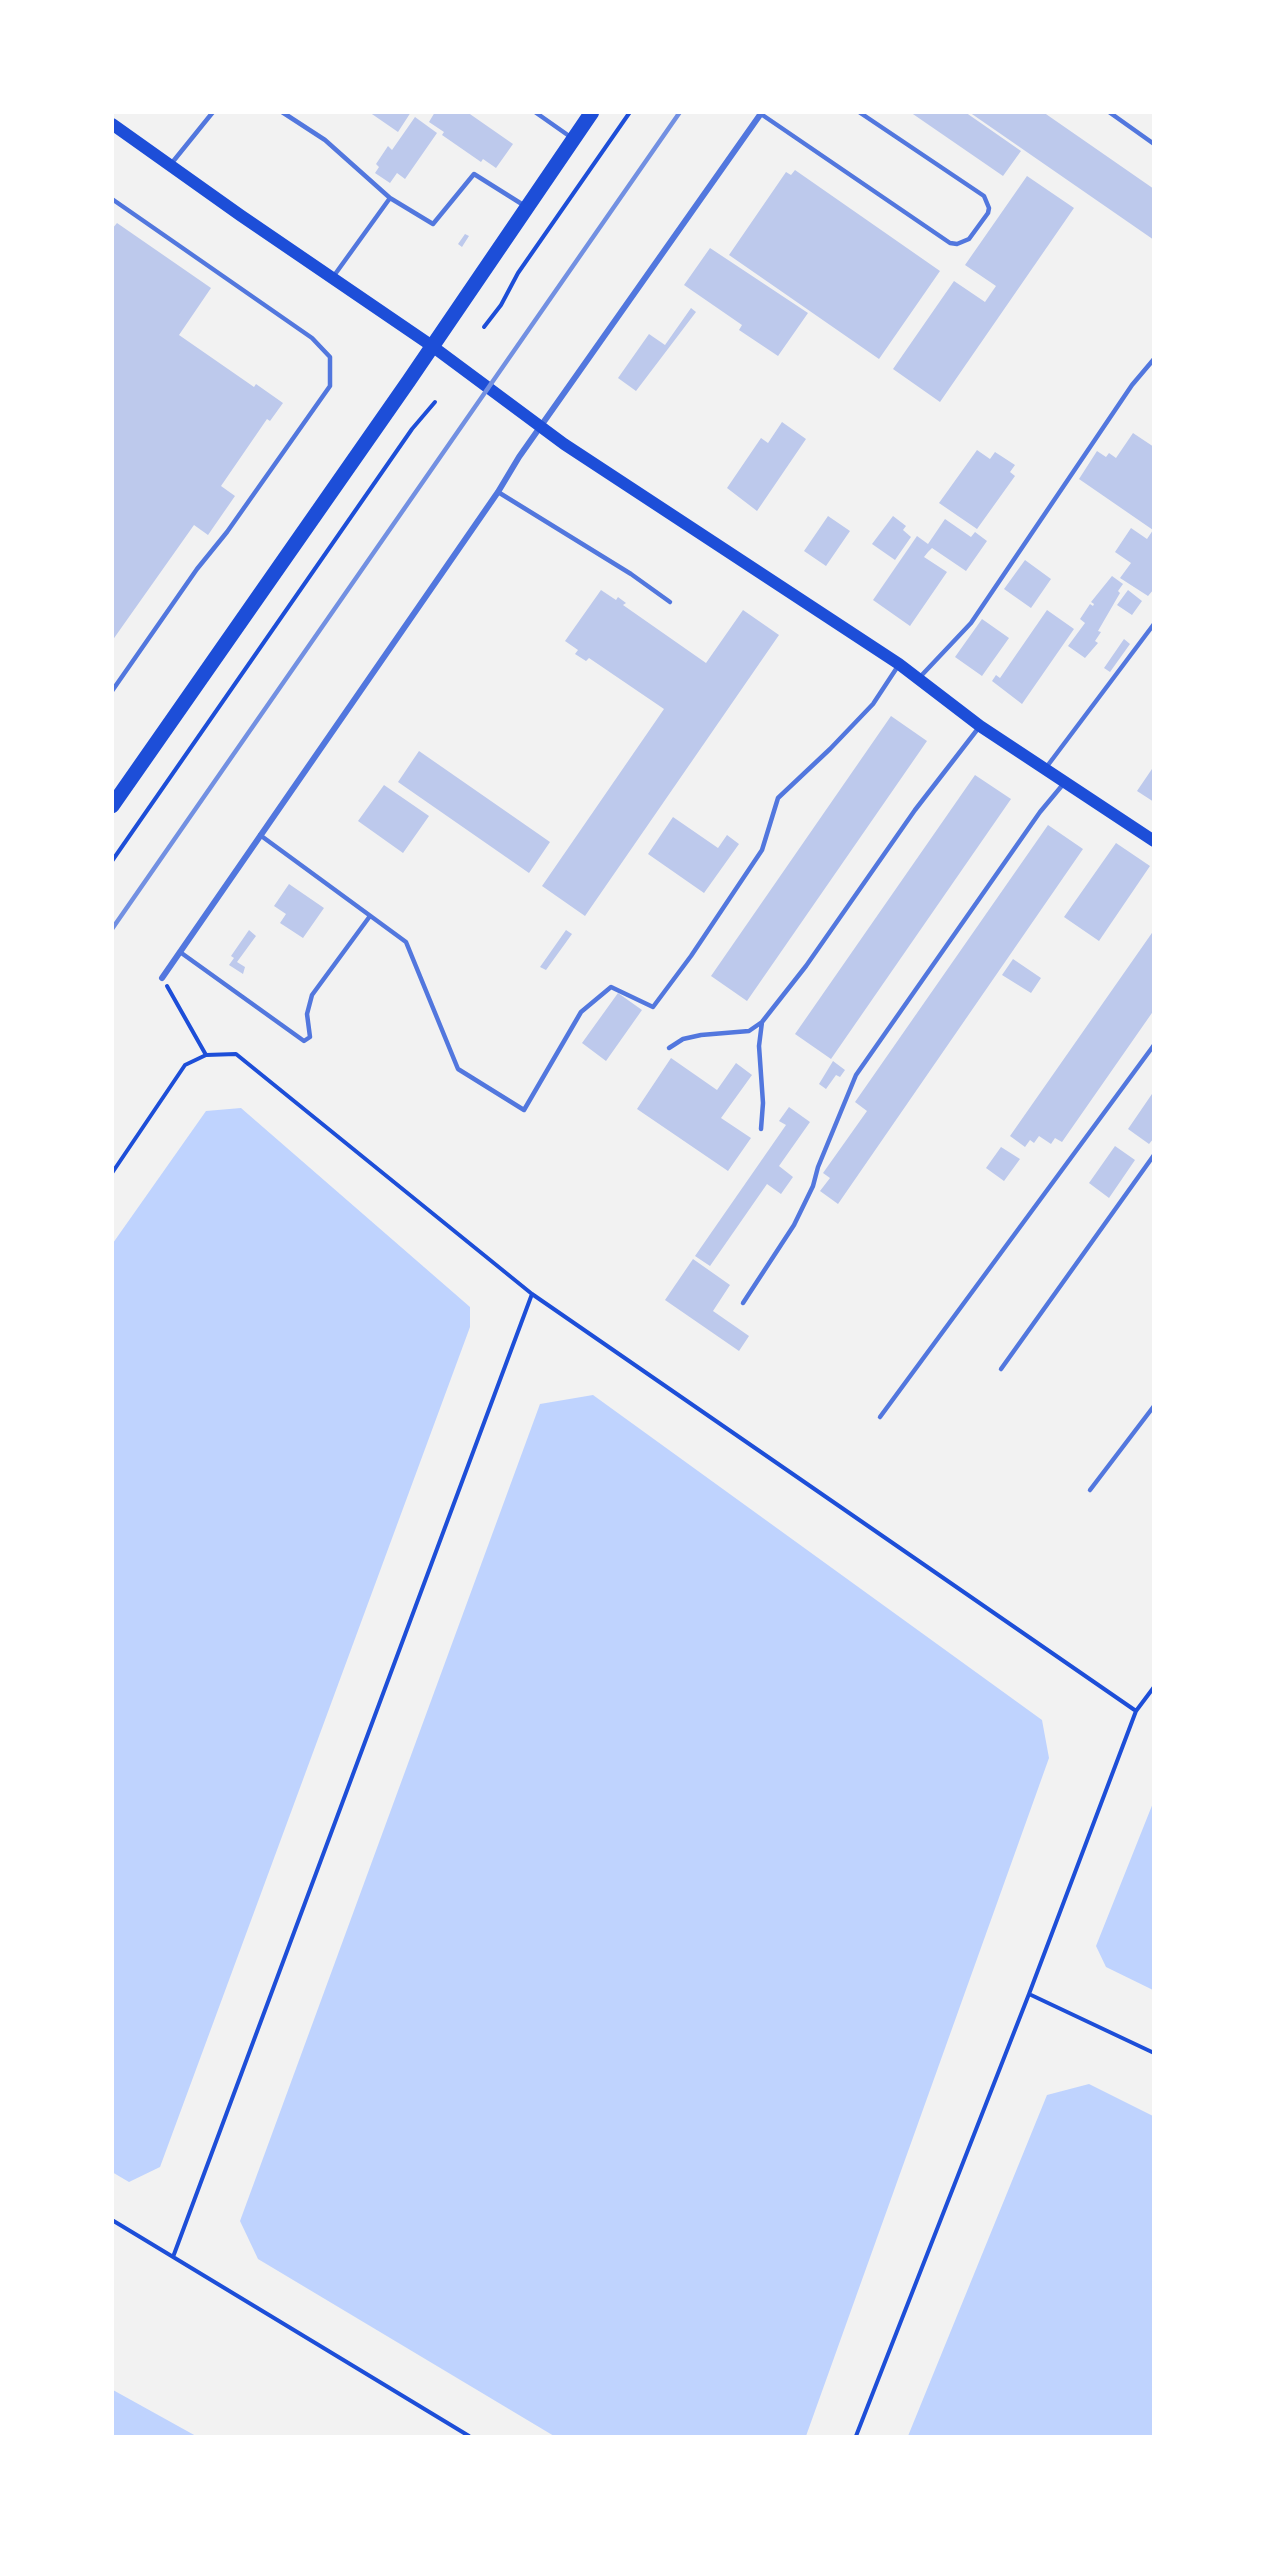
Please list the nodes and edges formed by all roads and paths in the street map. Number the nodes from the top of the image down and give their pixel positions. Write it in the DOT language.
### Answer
graph roads {
  1 [pos="213,112"];
  2 [pos="282,112"];
  3 [pos="535,112"];
  4 [pos="592,112"];
  5 [pos="630,112"];
  6 [pos="859,112"];
  7 [pos="1109,112"];
  8 [pos="761,113"];
  9 [pos="112,124"];
  10 [pos="574,139"];
  11 [pos="1154,144"];
  12 [pos="170,165"];
  13 [pos="390,198"];
  14 [pos="112,199"];
  15 [pos="527,207"];
  16 [pos="333,277"];
  17 [pos="484,327"];
  18 [pos="432,346"];
  19 [pos="1154,359"];
  20 [pos="435,402"];
  21 [pos="542,426"];
  22 [pos="498,492"];
  23 [pos="670,602"];
  24 [pos="1154,624"];
  25 [pos="899,664"];
  26 [pos="919,679"];
  27 [pos="112,691"];
  28 [pos="980,726"];
  29 [pos="1045,769"];
  30 [pos="1065,782"];
  31 [pos="112,806"];
  32 [pos="260,835"];
  33 [pos="1154,841"];
  34 [pos="112,861"];
  35 [pos="370,916"];
  36 [pos="180,952"];
  37 [pos="162,978"];
  38 [pos="762,1022"];
  39 [pos="1154,1045"];
  40 [pos="669,1048"];
  41 [pos="206,1055"];
  42 [pos="761,1129"];
  43 [pos="1154,1155"];
  44 [pos="112,1173"];
  45 [pos="532,1294"];
  46 [pos="743,1303"];
  47 [pos="1001,1369"];
  48 [pos="1154,1406"];
  49 [pos="880,1417"];
  50 [pos="1090,1490"];
  51 [pos="1154,1687"];
  52 [pos="1136,1711"];
  53 [pos="1029,1994"];
  54 [pos="1154,2053"];
  55 [pos="112,2220"];
  56 [pos="172,2257"];
  57 [pos="469,2436"];
  58 [pos="856,2436"];
  1 -- 12 [label="lane"];
  2 -- 13 [label="lane"];
  3 -- 10 [label="lane"];
  4 -- 10 [label="main road"];
  5 -- 17 [label="path"];
  6 -- 8 [label="lane"];
  7 -- 11 [label="lane"];
  8 -- 21 [label="street"];
  9 -- 12 [label="main road"];
  10 -- 15 [label="main road"];
  12 -- 16 [label="main road"];
  13 -- 15 [label="lane"];
  13 -- 16 [label="lane"];
  14 -- 27 [label="lane"];
  15 -- 18 [label="main road"];
  16 -- 18 [label="main road"];
  18 -- 21 [label="main road"];
  18 -- 31 [label="main road"];
  19 -- 26 [label="lane"];
  20 -- 34 [label="path"];
  21 -- 22 [label="street"];
  21 -- 25 [label="main road"];
  22 -- 23 [label="lane"];
  22 -- 32 [label="street"];
  24 -- 29 [label="lane"];
  25 -- 26 [label="main road"];
  25 -- 35 [label="lane"];
  26 -- 28 [label="main road"];
  28 -- 29 [label="main road"];
  28 -- 38 [label="lane"];
  29 -- 30 [label="main road"];
  30 -- 33 [label="main road"];
  30 -- 46 [label="lane"];
  32 -- 35 [label="lane"];
  32 -- 36 [label="street"];
  35 -- 36 [label="lane"];
  36 -- 37 [label="street"];
  37 -- 41 [label="path"];
  38 -- 40 [label="lane"];
  38 -- 42 [label="lane"];
  39 -- 49 [label="lane"];
  41 -- 44 [label="path"];
  41 -- 45 [label="path"];
  43 -- 47 [label="lane"];
  45 -- 52 [label="path"];
  45 -- 56 [label="path"];
  48 -- 50 [label="lane"];
  51 -- 52 [label="path"];
  52 -- 53 [label="path"];
  53 -- 54 [label="path"];
  53 -- 58 [label="path"];
  55 -- 56 [label="path"];
  56 -- 57 [label="path"];
}
